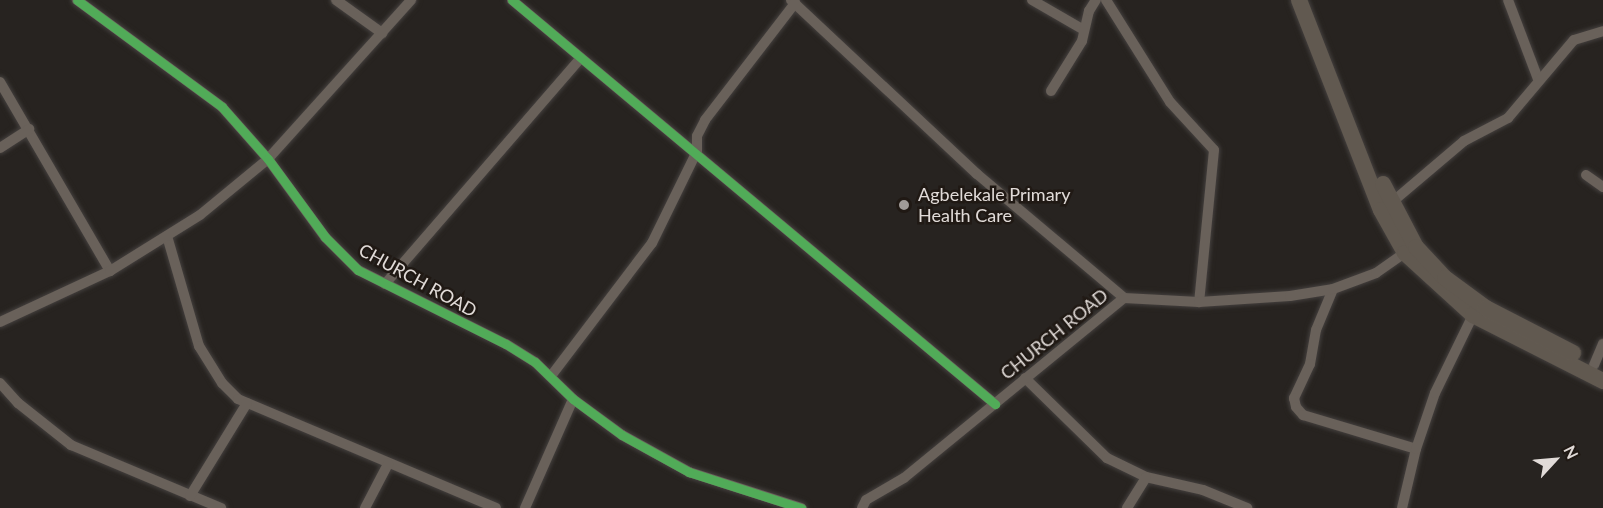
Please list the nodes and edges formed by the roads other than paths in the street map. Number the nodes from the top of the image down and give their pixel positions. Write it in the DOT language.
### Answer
graph roads {
  1 [pos="77,0"];
  2 [pos="336,0"];
  3 [pos="411,0"];
  4 [pos="512,0"];
  5 [pos="1032,0"];
  6 [pos="1096,0"];
  7 [pos="1106,0"];
  8 [pos="1299,0"];
  9 [pos="1311,0"];
  10 [pos="1508,0"];
  11 [pos="793,1"];
  12 [pos="1084,30"];
  13 [pos="1603,31"];
  14 [pos="382,33"];
  15 [pos="581,58"];
  16 [pos="1538,80"];
  17 [pos="0,82"];
  18 [pos="1051,91"];
  19 [pos="29,129"];
  20 [pos="0,148"];
  21 [pos="697,151"];
  22 [pos="268,159"];
  23 [pos="1586,175"];
  24 [pos="1603,187"];
  25 [pos="1391,203"];
  26 [pos="167,236"];
  27 [pos="1404,253"];
  28 [pos="110,271"];
  29 [pos="385,284"];
  30 [pos="1333,289"];
  31 [pos="1124,298"];
  32 [pos="1199,302"];
  33 [pos="1473,315"];
  34 [pos="0,322"];
  35 [pos="1603,344"];
  36 [pos="1599,367"];
  37 [pos="551,376"];
  38 [pos="1025,378"];
  39 [pos="1603,381"];
  40 [pos="0,382"];
  41 [pos="573,399"];
  42 [pos="247,403"];
  43 [pos="995,404"];
  44 [pos="1416,449"];
  45 [pos="388,464"];
  46 [pos="1146,477"];
  47 [pos="190,496"];
  48 [pos="221,508"];
  49 [pos="365,508"];
  50 [pos="496,508"];
  51 [pos="525,508"];
  52 [pos="801,508"];
  53 [pos="862,508"];
  54 [pos="1126,508"];
  55 [pos="1247,508"];
  56 [pos="1402,508"];
  1 -- 22 [label="street, CHURCH ROAD"];
  2 -- 14 [label="street"];
  3 -- 14 [label="street"];
  4 -- 15 [label="street"];
  5 -- 12 [label="street"];
  6 -- 12 [label="street"];
  7 -- 32 [label="street"];
  8 -- 27 [label="main road"];
  9 -- 25 [label="main road"];
  10 -- 16 [label="street"];
  11 -- 21 [label="street"];
  11 -- 31 [label="street"];
  12 -- 18 [label="street"];
  13 -- 16 [label="street"];
  14 -- 22 [label="street"];
  15 -- 21 [label="street"];
  15 -- 29 [label="street"];
  16 -- 25 [label="street"];
  17 -- 19 [label="street"];
  19 -- 20 [label="street"];
  19 -- 28 [label="street"];
  21 -- 37 [label="street"];
  21 -- 43 [label="street"];
  22 -- 26 [label="street"];
  22 -- 29 [label="street, CHURCH ROAD"];
  23 -- 24 [label="street"];
  25 -- 36 [label="main road"];
  26 -- 28 [label="street"];
  26 -- 42 [label="street"];
  27 -- 30 [label="street, CHURCH ROAD"];
  27 -- 33 [label="main road"];
  28 -- 34 [label="street"];
  29 -- 37 [label="street, CHURCH ROAD"];
  30 -- 32 [label="street, CHURCH ROAD"];
  30 -- 44 [label="street"];
  31 -- 32 [label="street, CHURCH ROAD"];
  31 -- 38 [label="street, CHURCH ROAD"];
  33 -- 39 [label="main road"];
  33 -- 44 [label="street"];
  35 -- 36 [label="street"];
  37 -- 41 [label="street, CHURCH ROAD"];
  38 -- 43 [label="street, CHURCH ROAD"];
  38 -- 46 [label="street"];
  40 -- 47 [label="street"];
  41 -- 51 [label="street"];
  41 -- 52 [label="street, CHURCH ROAD"];
  42 -- 45 [label="street"];
  42 -- 47 [label="street"];
  43 -- 53 [label="street, CHURCH ROAD"];
  44 -- 56 [label="street"];
  45 -- 49 [label="street"];
  45 -- 50 [label="street"];
  46 -- 54 [label="street"];
  46 -- 55 [label="street"];
  47 -- 48 [label="street"];
}
